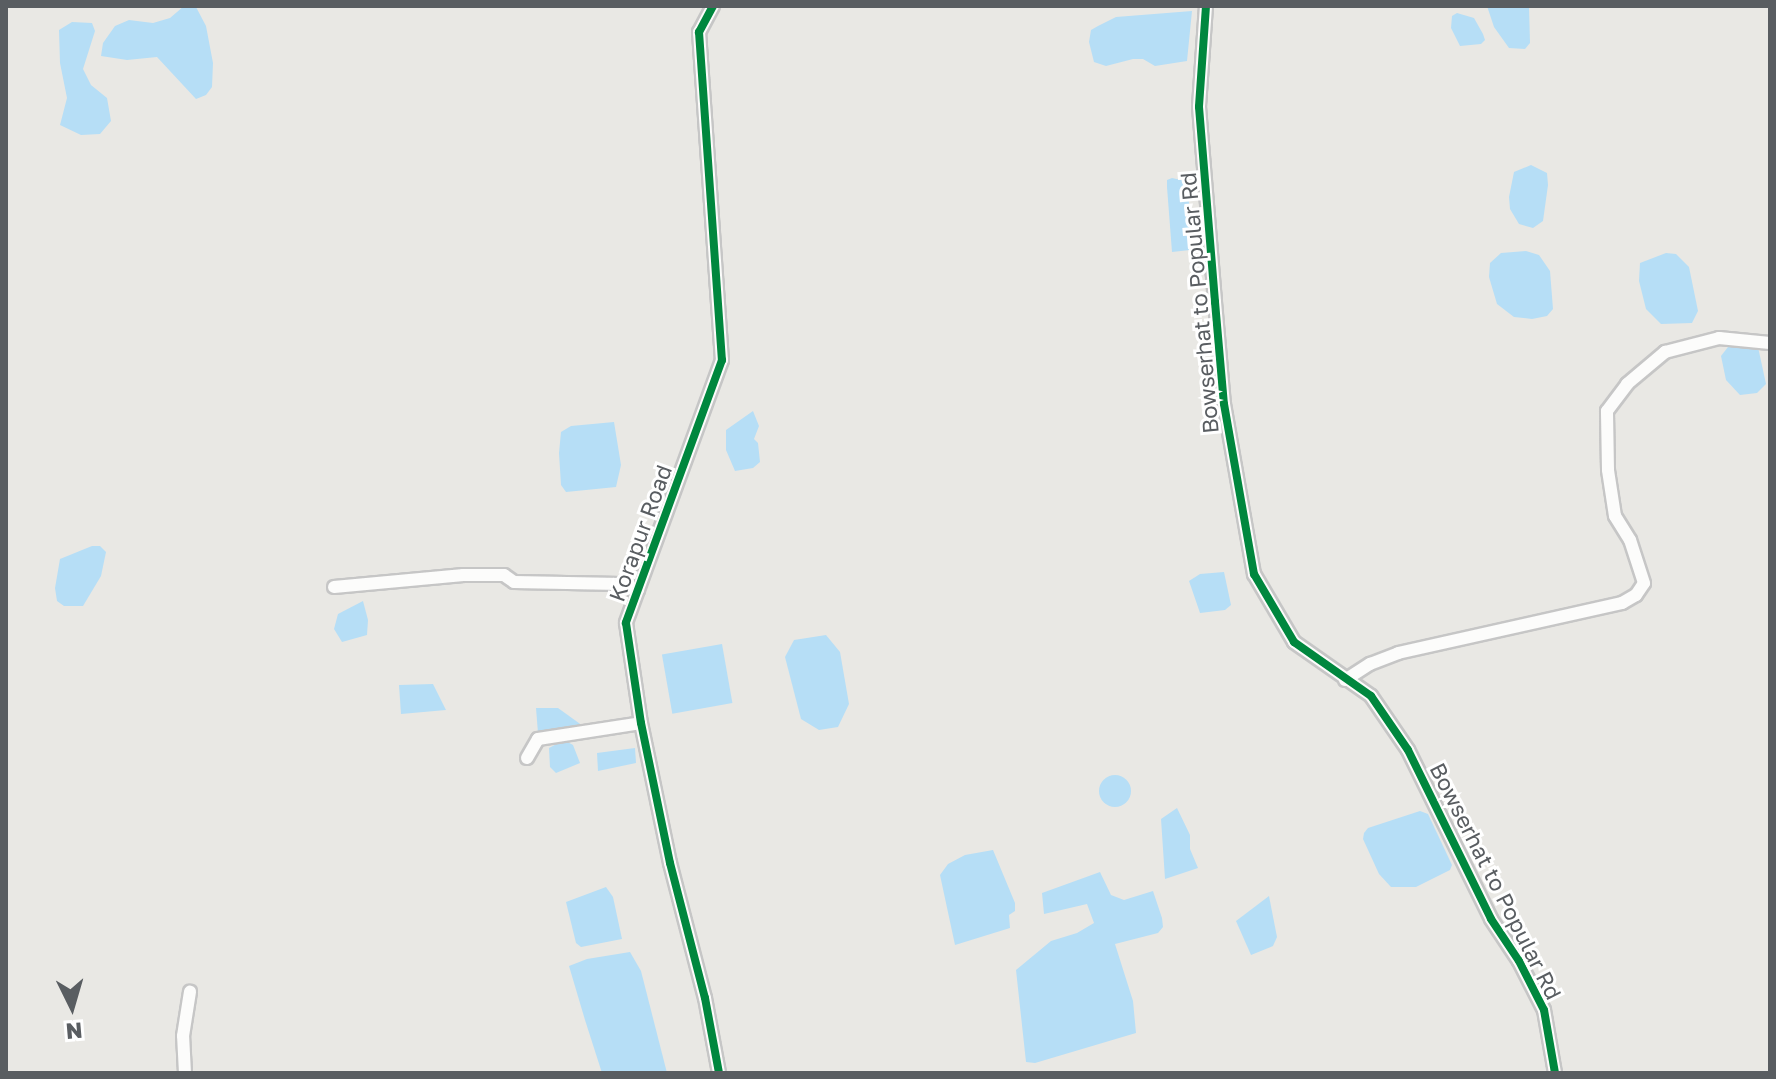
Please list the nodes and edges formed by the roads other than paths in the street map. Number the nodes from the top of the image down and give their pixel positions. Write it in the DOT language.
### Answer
graph roads {
  1 [pos="713,6"];
  2 [pos="1206,6"];
  3 [pos="1770,343"];
  4 [pos="334,587"];
  5 [pos="638,590"];
  6 [pos="1345,680"];
  7 [pos="641,723"];
  8 [pos="527,758"];
  9 [pos="190,992"];
  10 [pos="185,1073"];
  11 [pos="719,1073"];
  12 [pos="1555,1073"];
  1 -- 5 [label="street, Korapur Road"];
  2 -- 6 [label="street, Bowserhat to Popular Rd"];
  3 -- 6 [label="street"];
  4 -- 5 [label="street"];
  5 -- 7 [label="street, Korapur Road"];
  6 -- 12 [label="street, Bowserhat to Popular Rd"];
  7 -- 8 [label="street"];
  7 -- 11 [label="street, Korapur Road"];
  9 -- 10 [label="street"];
}
